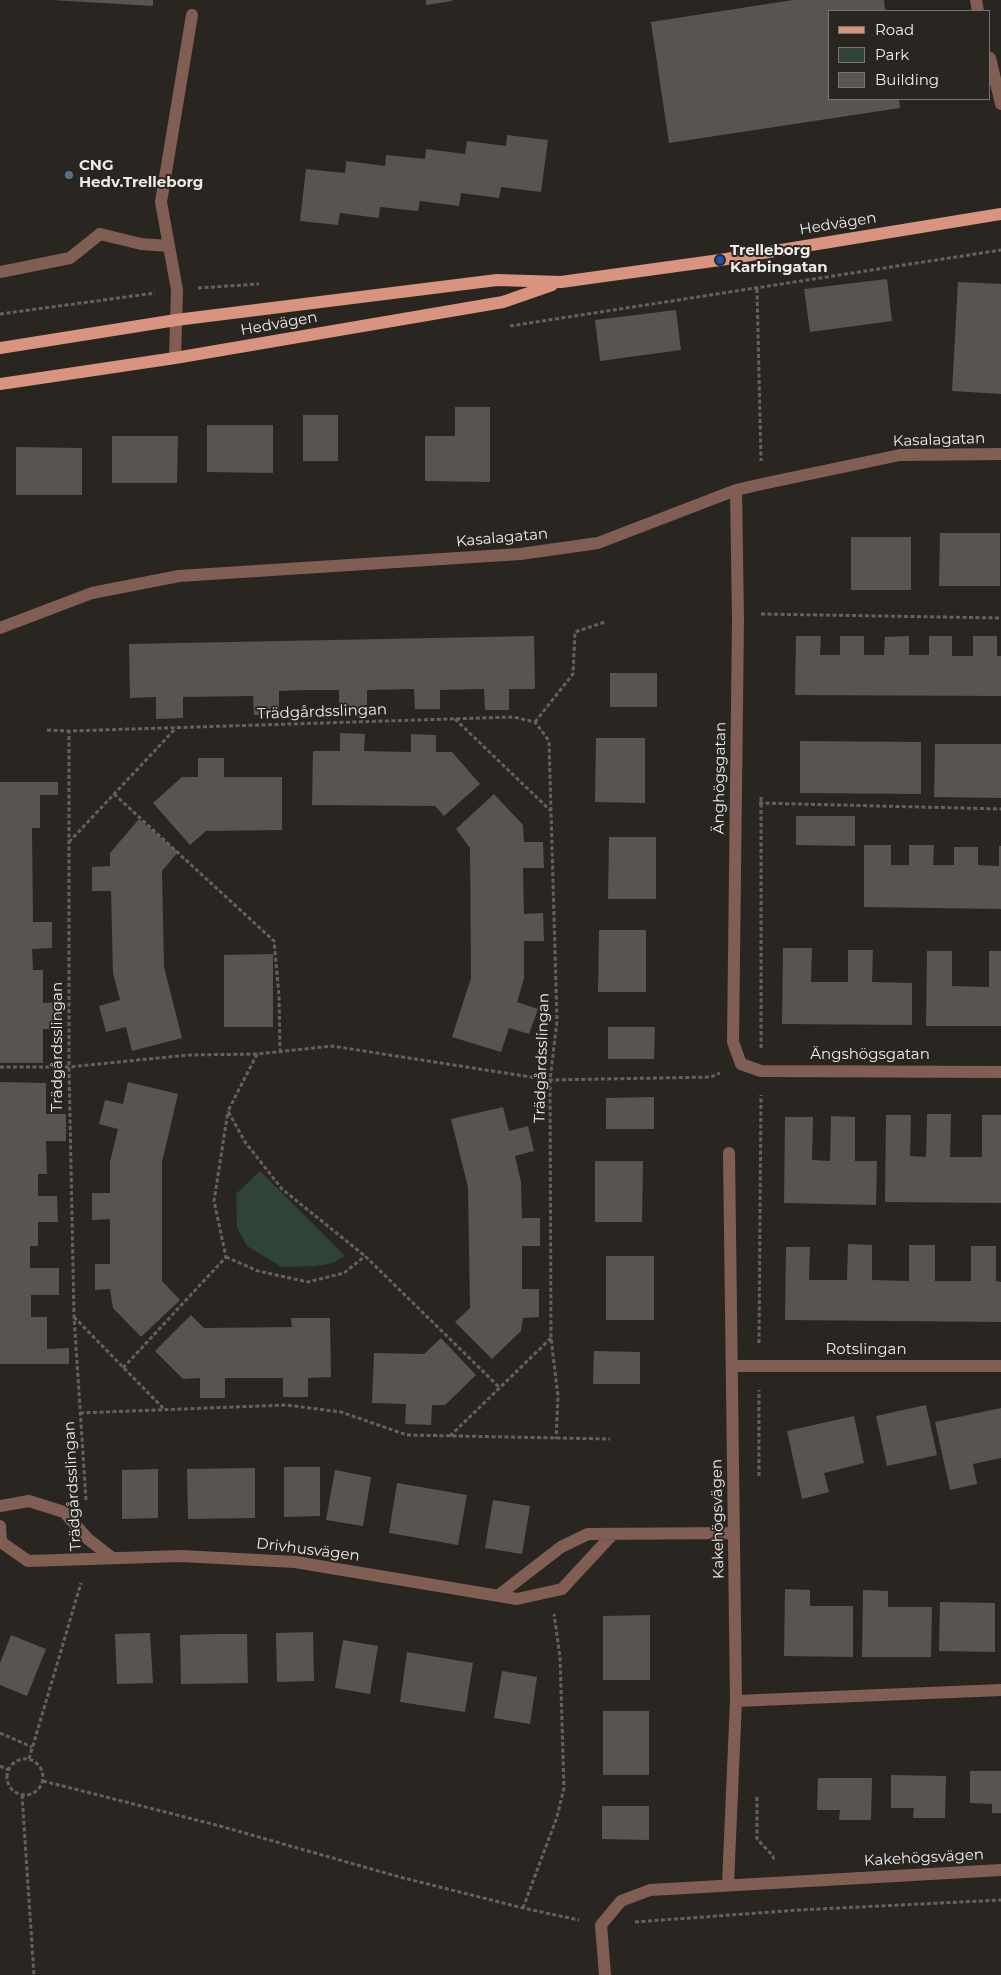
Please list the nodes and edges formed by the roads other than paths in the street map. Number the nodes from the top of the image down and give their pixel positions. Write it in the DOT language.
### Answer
graph roads {
  1 [pos="192,15"];
  2 [pos="991,62"];
  3 [pos="1001,104"];
  4 [pos="1001,214"];
  5 [pos="169,246"];
  6 [pos="0,272"];
  7 [pos="561,282"];
  8 [pos="176,320"];
  9 [pos="0,348"];
  10 [pos="175,358"];
  11 [pos="0,384"];
  12 [pos="1001,454"];
  13 [pos="736,490"];
  14 [pos="0,628"];
  15 [pos="741,1064"];
  16 [pos="1001,1072"];
  17 [pos="730,1152"];
  18 [pos="732,1366"];
  19 [pos="1001,1366"];
  20 [pos="0,1506"];
  21 [pos="0,1526"];
  22 [pos="734,1534"];
  23 [pos="612,1535"];
  24 [pos="111,1557"];
  25 [pos="499,1595"];
  26 [pos="1001,1690"];
  27 [pos="736,1701"];
  28 [pos="1001,1870"];
  29 [pos="728,1884"];
  30 [pos="605,1975"];
  1 -- 5 [label="street"];
  2 -- 3 [label="street"];
  4 -- 7 [label="main road, Hedvägen"];
  5 -- 6 [label="street"];
  5 -- 8 [label="street"];
  7 -- 8 [label="main road, Hedvägen"];
  7 -- 10 [label="main road, Hedvägen"];
  8 -- 9 [label="main road, Hedvägen"];
  8 -- 10 [label="street"];
  10 -- 11 [label="main road, Hedvägen"];
  12 -- 13 [label="street, Kasalagatan"];
  13 -- 14 [label="street, Kasalagatan"];
  13 -- 15 [label="street, Änghögsgatan"];
  15 -- 16 [label="street, Ängshögsgatan"];
  17 -- 18 [label="street, Kakehögsvägen"];
  18 -- 19 [label="street, Rotslingan"];
  18 -- 22 [label="street, Kakehögsvägen"];
  20 -- 24 [label="street"];
  21 -- 24 [label="street, Drivhusvägen"];
  22 -- 23 [label="street"];
  22 -- 27 [label="street, Kakehögsvägen"];
  23 -- 25 [label="street"];
  23 -- 25 [label="street, Drivhusvägen"];
  24 -- 25 [label="street, Drivhusvägen"];
  26 -- 27 [label="street"];
  27 -- 29 [label="street, Kakehögsvägen"];
  28 -- 29 [label="street, Kakehögsvägen"];
  29 -- 30 [label="street, Kakehögsvägen"];
}
